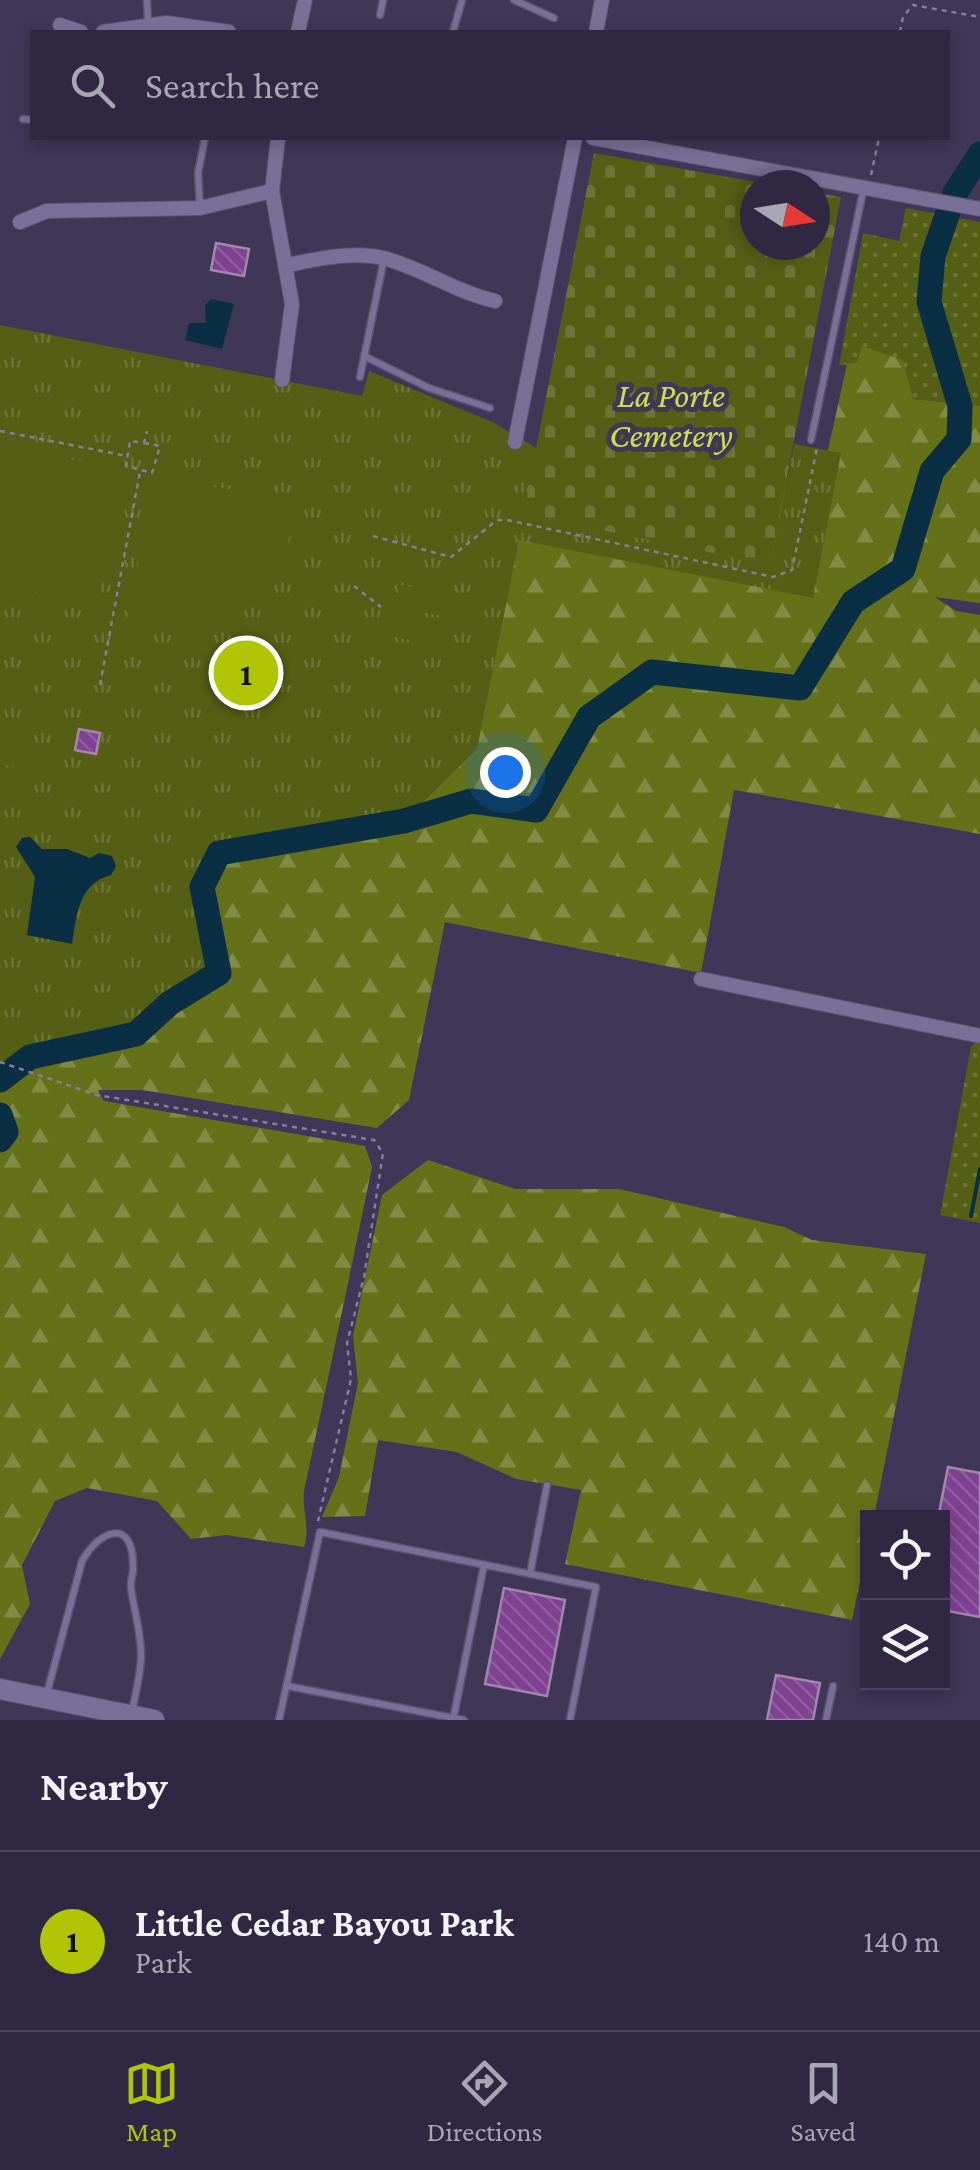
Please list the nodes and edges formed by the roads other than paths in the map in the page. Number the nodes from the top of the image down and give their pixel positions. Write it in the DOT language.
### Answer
graph roads {
  1 [pos="147,0"];
  2 [pos="305,0"];
  3 [pos="383,0"];
  4 [pos="462,0"];
  5 [pos="514,0"];
  6 [pos="602,0"];
  7 [pos="380,15"];
  8 [pos="554,18"];
  9 [pos="148,24"];
  10 [pos="60,25"];
  11 [pos="74,30"];
  12 [pos="114,30"];
  13 [pos="218,30"];
  14 [pos="298,30"];
  15 [pos="454,30"];
  16 [pos="596,30"];
  17 [pos="23,119"];
  18 [pos="30,120"];
  19 [pos="205,140"];
  20 [pos="278,140"];
  21 [pos="575,140"];
  22 [pos="604,140"];
  23 [pos="866,186"];
  24 [pos="272,191"];
  25 [pos="200,208"];
  26 [pos="980,209"];
  27 [pos="20,222"];
  28 [pos="384,258"];
  29 [pos="287,265"];
  30 [pos="495,302"];
  31 [pos="364,356"];
  32 [pos="360,377"];
  33 [pos="282,380"];
  34 [pos="490,408"];
  35 [pos="815,440"];
  36 [pos="515,442"];
  37 [pos="701,978"];
  38 [pos="980,1036"];
  39 [pos="547,1485"];
  40 [pos="484,1565"];
  41 [pos="530,1574"];
  42 [pos="287,1686"];
  43 [pos="833,1686"];
  44 [pos="0,1689"];
  45 [pos="46,1698"];
  46 [pos="131,1716"];
  47 [pos="453,1719"];
  48 [pos="154,1720"];
  49 [pos="279,1720"];
  50 [pos="464,1720"];
  51 [pos="570,1720"];
  52 [pos="826,1720"];
  1 -- 9 [label="lane"];
  2 -- 14 [label="street"];
  3 -- 7 [label="lane"];
  4 -- 15 [label="lane"];
  5 -- 8 [label="lane"];
  6 -- 16 [label="street"];
  9 -- 12 [label="street"];
  9 -- 13 [label="street"];
  10 -- 11 [label="street"];
  17 -- 18 [label="lane"];
  19 -- 25 [label="lane"];
  20 -- 24 [label="street"];
  21 -- 36 [label="street"];
  22 -- 23 [label="street"];
  23 -- 26 [label="street"];
  23 -- 35 [label="lane"];
  24 -- 25 [label="street"];
  24 -- 29 [label="street"];
  25 -- 27 [label="street"];
  28 -- 29 [label="street"];
  28 -- 30 [label="street"];
  28 -- 31 [label="lane"];
  29 -- 33 [label="street"];
  31 -- 32 [label="lane"];
  31 -- 34 [label="lane"];
  37 -- 38 [label="street"];
  39 -- 41 [label="lane"];
  40 -- 41 [label="lane"];
  40 -- 42 [label="lane"];
  40 -- 47 [label="lane"];
  41 -- 51 [label="lane"];
  42 -- 47 [label="lane"];
  42 -- 49 [label="lane"];
  43 -- 52 [label="lane"];
  44 -- 45 [label="main road"];
  45 -- 46 [label="main road"];
  45 -- 46 [label="lane"];
  46 -- 48 [label="main road"];
  47 -- 50 [label="lane"];
}
